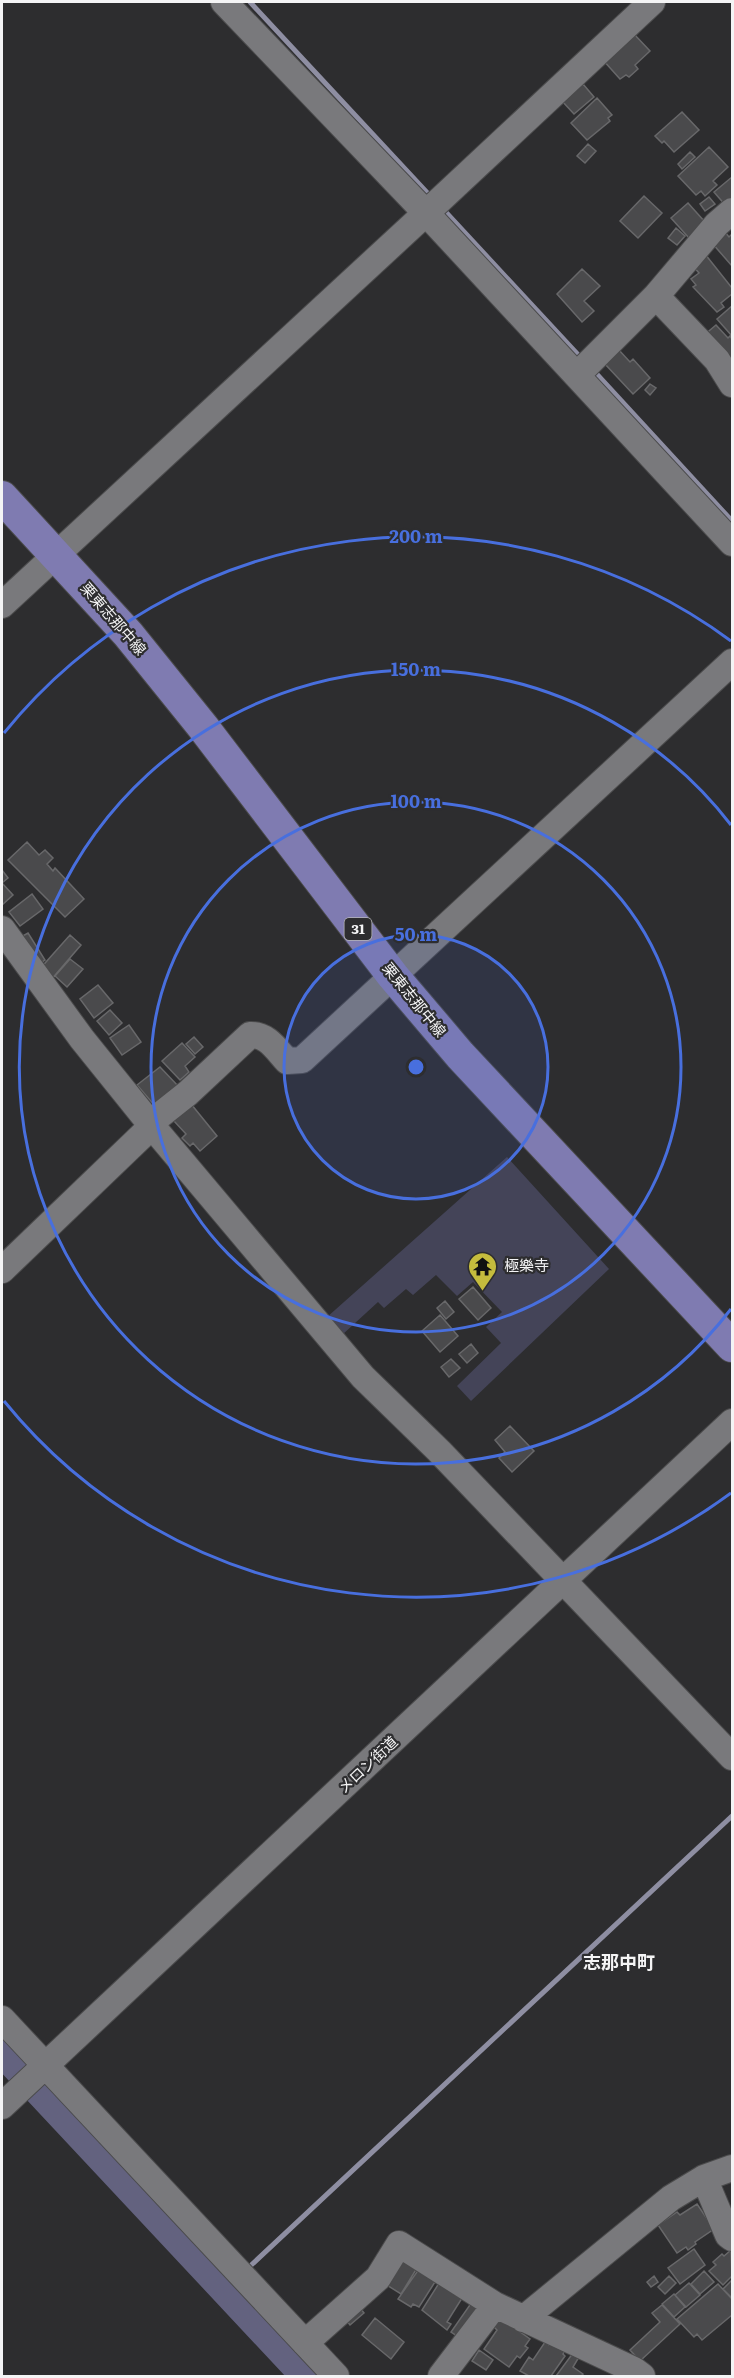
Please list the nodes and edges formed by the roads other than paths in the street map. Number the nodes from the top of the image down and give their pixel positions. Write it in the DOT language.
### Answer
graph roads {
  1 [pos="224,2"];
  2 [pos="652,2"];
  3 [pos="433,207"];
  4 [pos="732,211"];
  5 [pos="656,296"];
  6 [pos="584,367"];
  7 [pos="732,384"];
  8 [pos="2,497"];
  9 [pos="732,543"];
  10 [pos="55,554"];
  11 [pos="2,605"];
  12 [pos="732,662"];
  13 [pos="2,929"];
  14 [pos="393,976"];
  15 [pos="152,1126"];
  16 [pos="2,1270"];
  17 [pos="732,1346"];
  18 [pos="732,1422"];
  19 [pos="563,1582"];
  20 [pos="732,1757"];
  21 [pos="2,2019"];
  22 [pos="43,2069"];
  23 [pos="10,2099"];
  24 [pos="732,2168"];
  25 [pos="704,2178"];
  26 [pos="732,2238"];
  27 [pos="495,2305"];
  28 [pos="523,2319"];
  29 [pos="305,2343"];
  30 [pos="336,2376"];
  31 [pos="441,2376"];
  32 [pos="642,2376"];
  1 -- 3 [label="street"];
  2 -- 3 [label="street"];
  3 -- 6 [label="street"];
  3 -- 10 [label="street"];
  4 -- 5 [label="street"];
  5 -- 6 [label="street"];
  5 -- 7 [label="street"];
  6 -- 9 [label="street"];
  8 -- 10 [label="main road, 栗東志那中線 / 31"];
  10 -- 11 [label="street"];
  10 -- 14 [label="main road, 栗東志那中線 / 31"];
  12 -- 14 [label="street"];
  13 -- 15 [label="street"];
  14 -- 15 [label="street"];
  14 -- 17 [label="main road, 栗東志那中線 / 31"];
  15 -- 16 [label="street"];
  15 -- 19 [label="street"];
  18 -- 19 [label="street, メロン街道"];
  19 -- 20 [label="street"];
  19 -- 22 [label="street, メロン街道"];
  21 -- 22 [label="street"];
  22 -- 23 [label="street, メロン街道"];
  22 -- 29 [label="street"];
  24 -- 25 [label="street"];
  25 -- 26 [label="street"];
  25 -- 28 [label="street"];
  27 -- 28 [label="street"];
  27 -- 29 [label="street"];
  27 -- 31 [label="street"];
  28 -- 32 [label="street"];
  29 -- 30 [label="street"];
}
